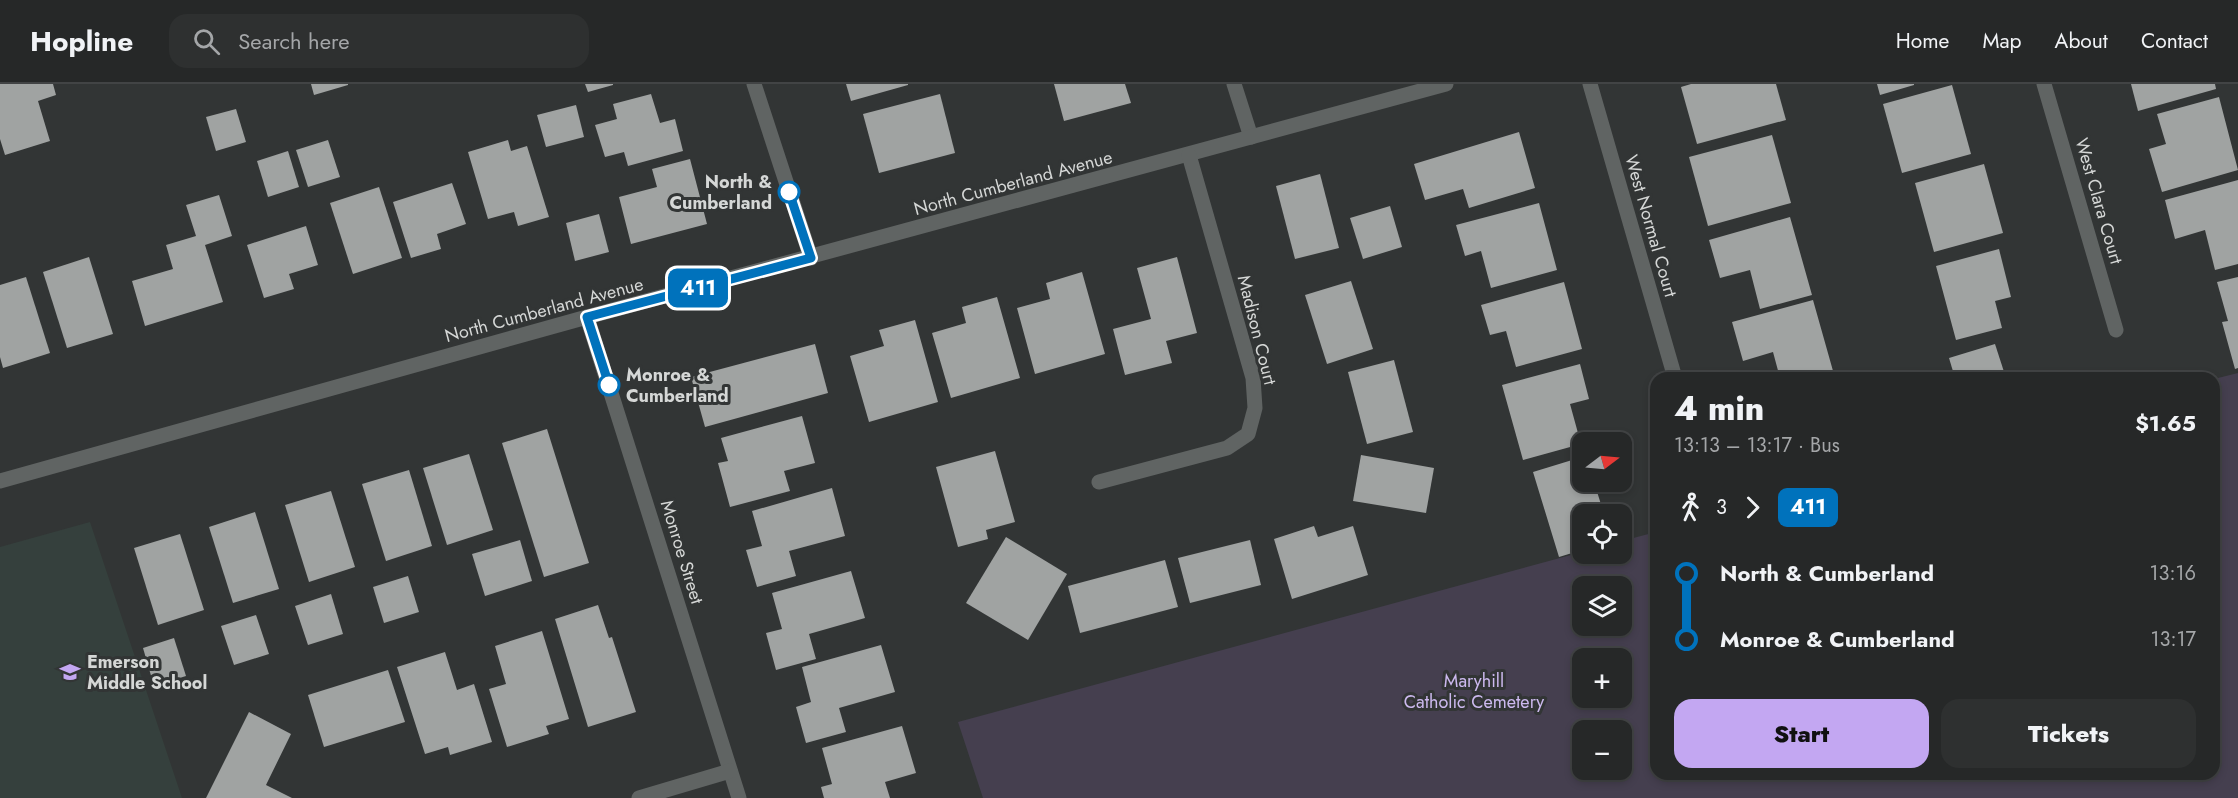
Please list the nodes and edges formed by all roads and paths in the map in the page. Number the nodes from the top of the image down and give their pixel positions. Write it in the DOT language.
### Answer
graph roads {
  1 [pos="754,84"];
  2 [pos="1234,84"];
  3 [pos="1446,84"];
  4 [pos="1590,84"];
  5 [pos="2044,84"];
  6 [pos="1251,137"];
  7 [pos="1189,155"];
  8 [pos="811,258"];
  9 [pos="587,317"];
  10 [pos="2116,330"];
  11 [pos="1673,372"];
  12 [pos="0,481"];
  13 [pos="1099,482"];
  14 [pos="730,771"];
  15 [pos="639,798"];
  16 [pos="739,798"];
  1 -- 8 [label="street"];
  2 -- 6 [label="street"];
  3 -- 6 [label="street, North Cumberland Avenue"];
  4 -- 11 [label="street, West Normal Court"];
  5 -- 10 [label="street, West Clara Court"];
  6 -- 7 [label="street, North Cumberland Avenue"];
  7 -- 8 [label="street, North Cumberland Avenue"];
  7 -- 13 [label="street, Madison Court"];
  8 -- 9 [label="street, North Cumberland Avenue"];
  9 -- 12 [label="street, North Cumberland Avenue"];
  9 -- 14 [label="street, Monroe Street"];
  14 -- 15 [label="street"];
  14 -- 16 [label="street, Monroe Street"];
}
